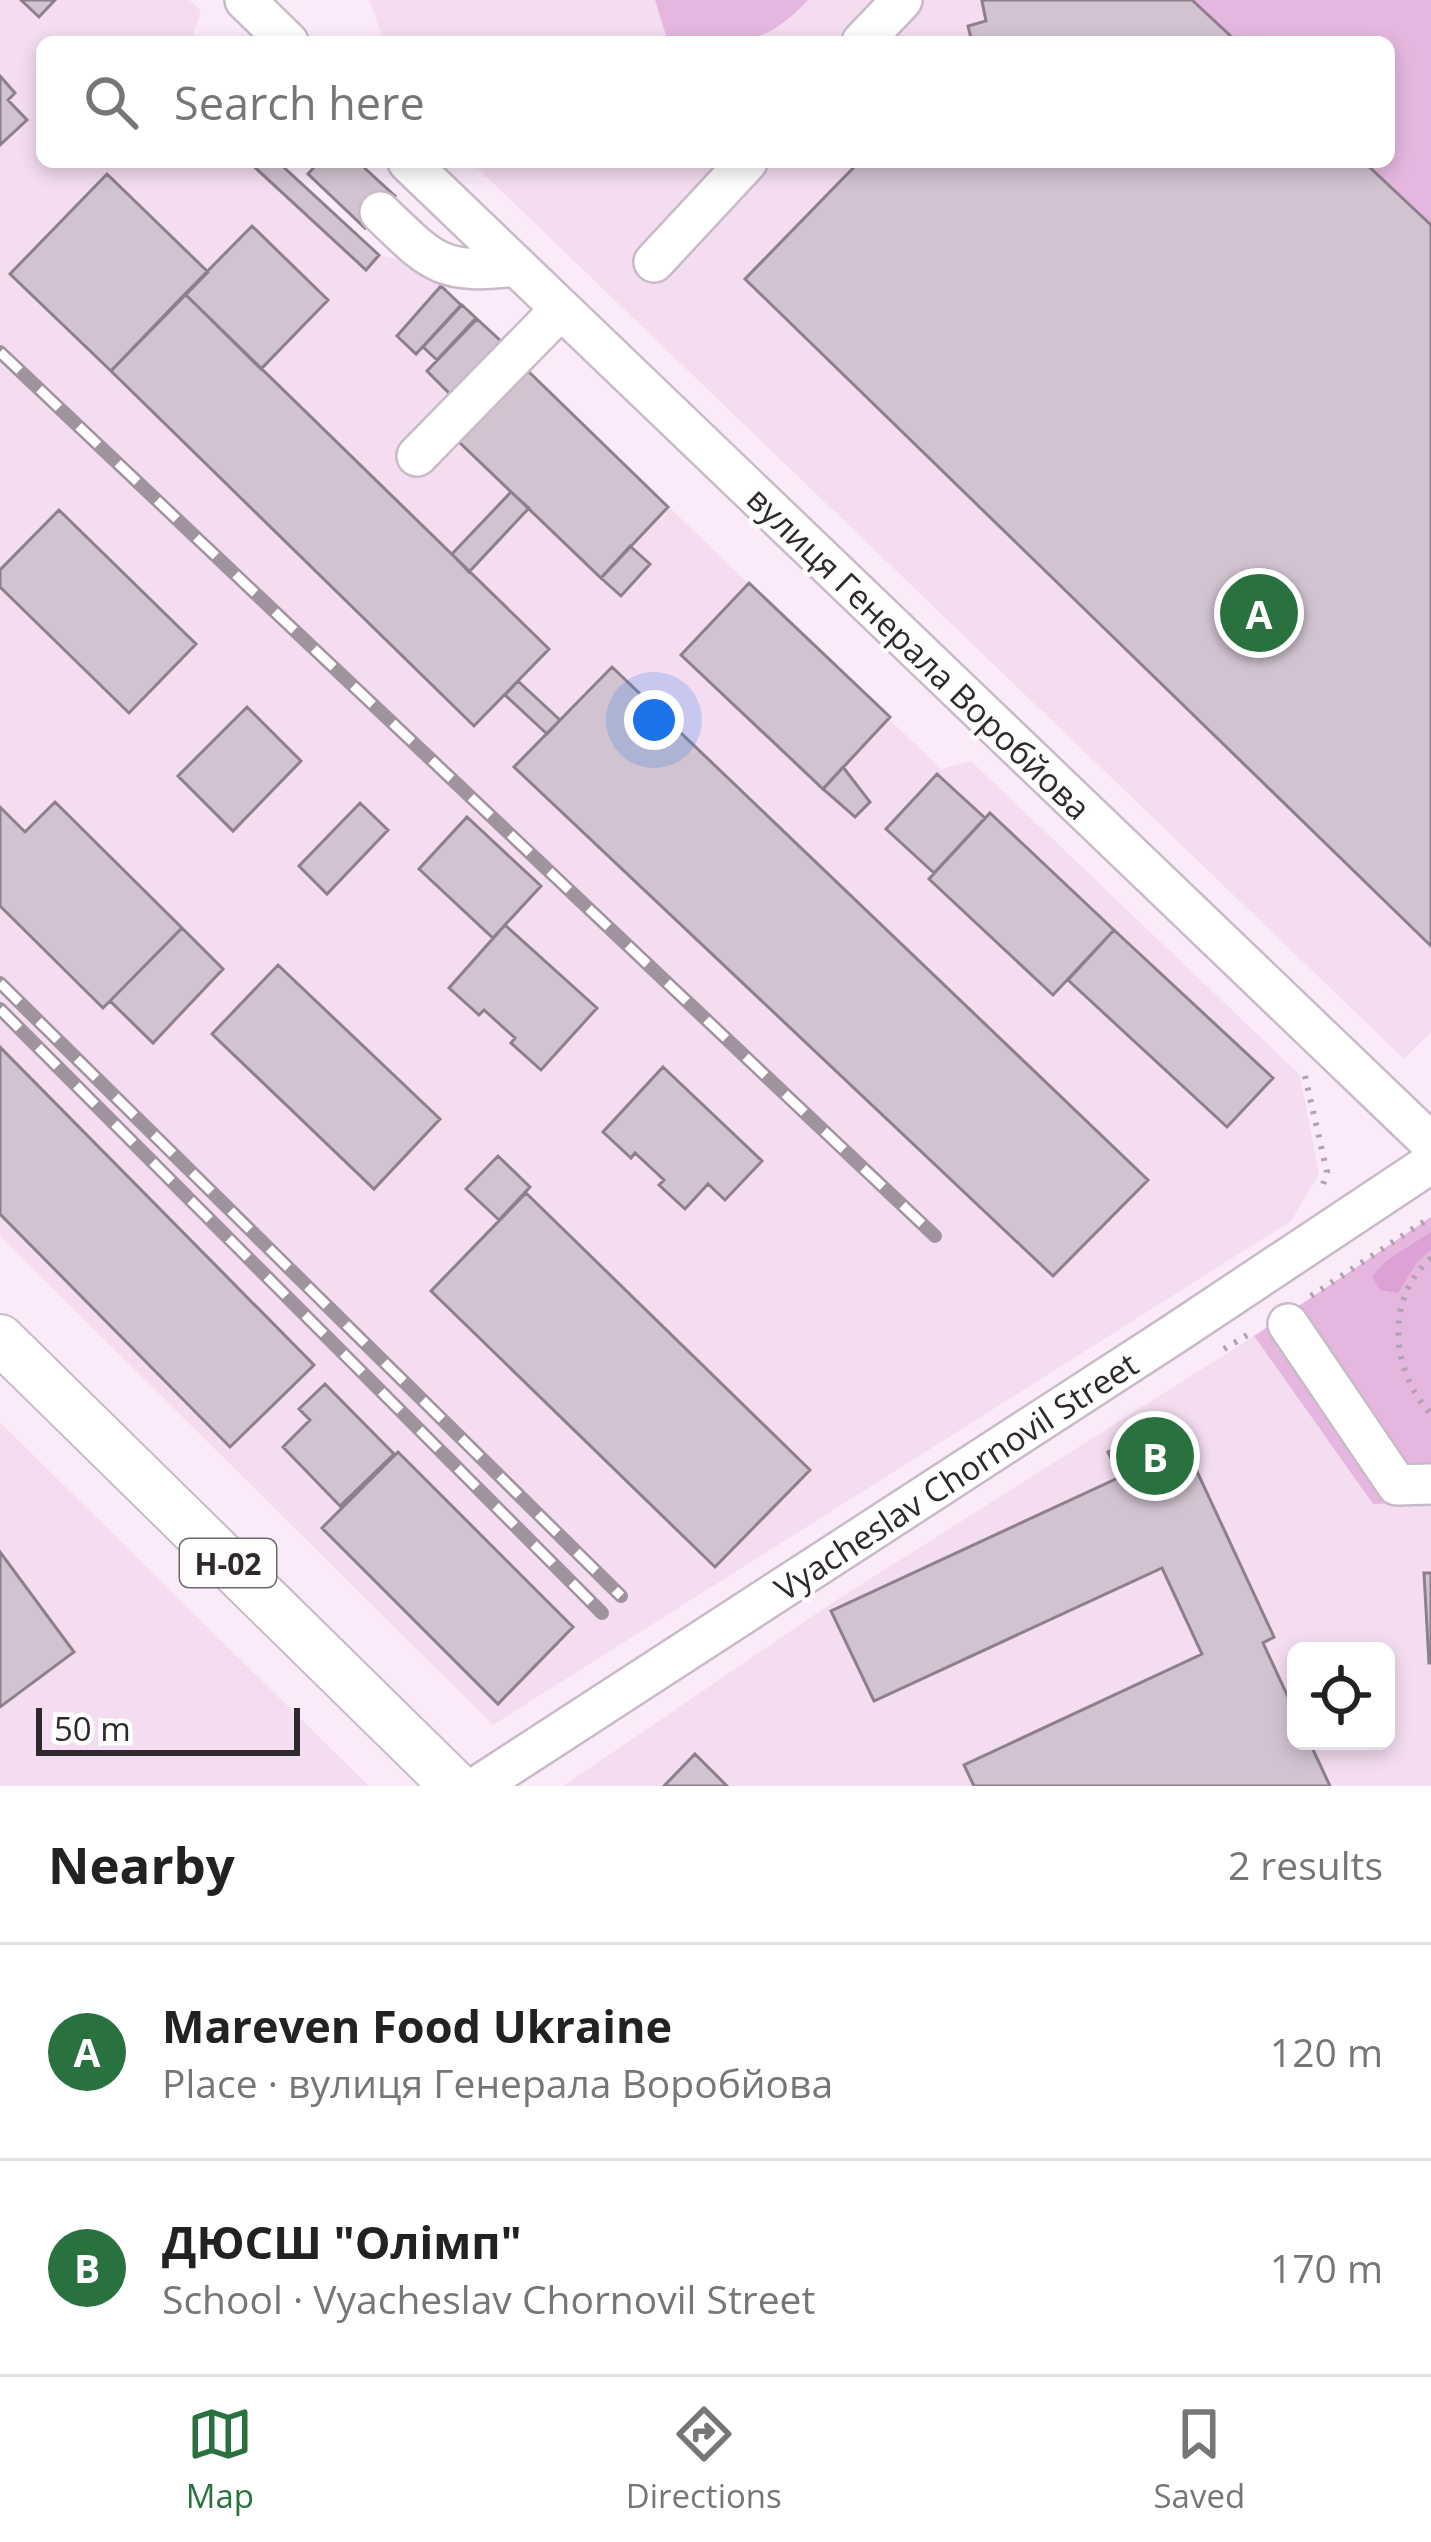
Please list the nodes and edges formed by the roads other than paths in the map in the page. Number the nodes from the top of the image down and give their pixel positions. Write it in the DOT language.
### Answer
graph roads {
  1 [pos="245,0"];
  2 [pos="902,0"];
  3 [pos="277,36"];
  4 [pos="868,36"];
  5 [pos="419,168"];
  6 [pos="741,168"];
  7 [pos="380,212"];
  8 [pos="654,262"];
  9 [pos="515,266"];
  10 [pos="561,309"];
  11 [pos="417,456"];
  12 [pos="1431,1143"];
  13 [pos="1431,1163"];
  14 [pos="1288,1324"];
  15 [pos="0,1339"];
  16 [pos="1431,1484"];
  17 [pos="455,1786"];
  18 [pos="478,1786"];
  1 -- 3 [label="street"];
  2 -- 4 [label="street"];
  5 -- 9 [label="street, вулиця Генерала Воробйова"];
  6 -- 8 [label="street"];
  7 -- 9 [label="street"];
  9 -- 10 [label="street, вулиця Генерала Воробйова"];
  10 -- 11 [label="street"];
  10 -- 12 [label="street, вулиця Генерала Воробйова"];
  13 -- 18 [label="street, Vyacheslav Chornovil Street"];
  14 -- 16 [label="street"];
  15 -- 17 [label="main road, Н-02"];
}
